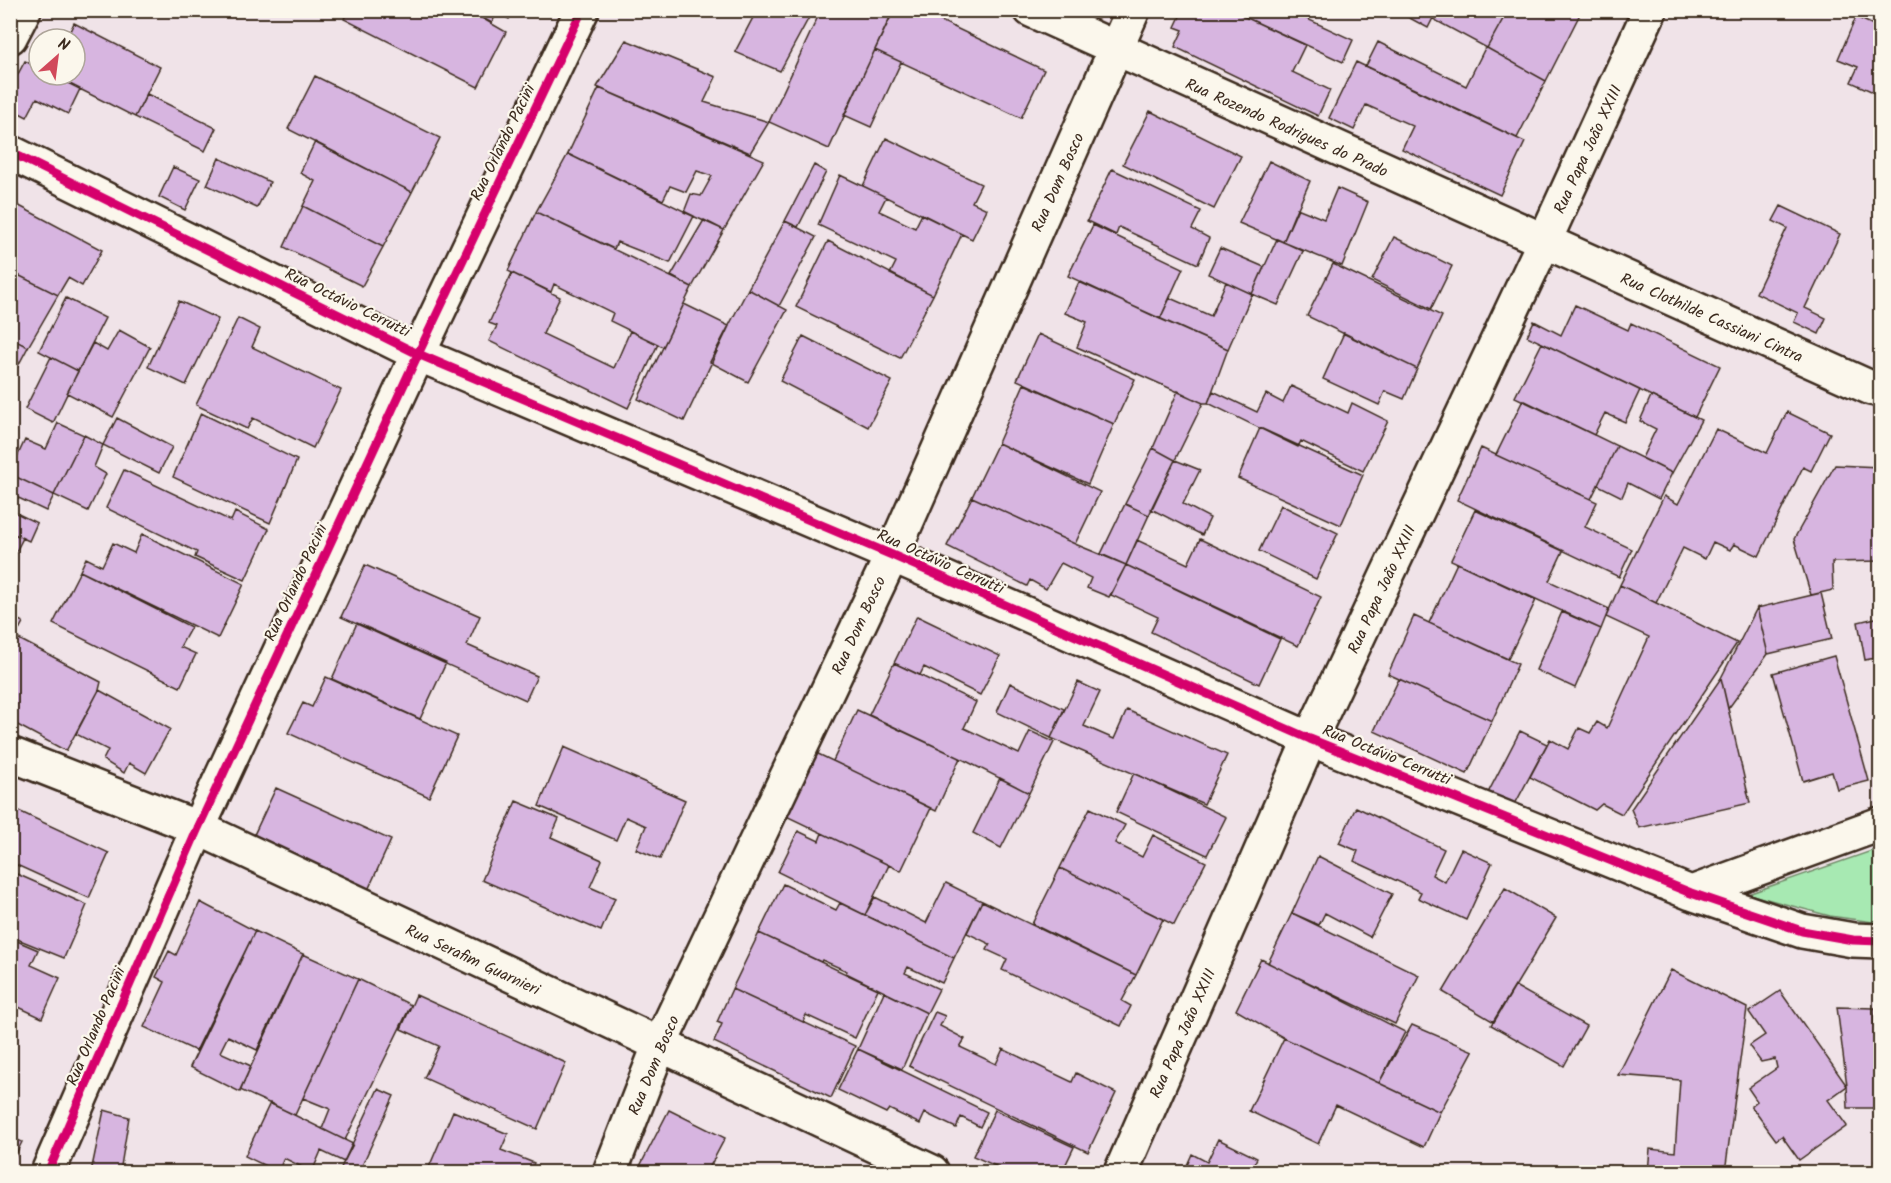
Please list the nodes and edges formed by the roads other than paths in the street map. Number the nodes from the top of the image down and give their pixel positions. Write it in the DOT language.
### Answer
graph roads {
  1 [pos="24,10"];
  2 [pos="582,10"];
  3 [pos="1031,10"];
  4 [pos="1133,10"];
  5 [pos="1650,10"];
  6 [pos="10,37"];
  7 [pos="1115,50"];
  8 [pos="10,152"];
  9 [pos="1544,242"];
  10 [pos="418,354"];
  11 [pos="1881,390"];
  12 [pos="892,555"];
  13 [pos="1310,740"];
  14 [pos="10,754"];
  15 [pos="1881,824"];
  16 [pos="198,828"];
  17 [pos="1691,893"];
  18 [pos="1881,941"];
  19 [pos="659,1046"];
  20 [pos="48,1173"];
  21 [pos="610,1173"];
  22 [pos="932,1173"];
  23 [pos="1121,1173"];
  1 -- 6 [label="street"];
  2 -- 10 [label="street, Rua Orlando Pacini"];
  3 -- 7 [label="street, Rua Rozendo Rodrigues do Prado"];
  4 -- 7 [label="street, Rua Dom Bosco"];
  5 -- 9 [label="street, Rua Papa João XXIII"];
  7 -- 9 [label="street, Rua Rozendo Rodrigues do Prado"];
  7 -- 12 [label="street, Rua Dom Bosco"];
  8 -- 10 [label="street, Rua Octávio Cerrutti"];
  9 -- 11 [label="street, Rua Clothilde Cassiani Cintra"];
  9 -- 13 [label="street, Rua Papa João XXIII"];
  10 -- 12 [label="street, Rua Octávio Cerrutti"];
  10 -- 16 [label="street, Rua Orlando Pacini"];
  12 -- 13 [label="street, Rua Octávio Cerrutti"];
  12 -- 19 [label="street, Rua Dom Bosco"];
  13 -- 17 [label="street, Rua Octávio Cerrutti"];
  13 -- 23 [label="street, Rua Papa João XXIII"];
  14 -- 16 [label="street, Rua Serafim Guarnieri"];
  15 -- 17 [label="street"];
  16 -- 19 [label="street, Rua Serafim Guarnieri"];
  16 -- 20 [label="street, Rua Orlando Pacini"];
  17 -- 18 [label="street, Rua Octávio Cerrutti"];
  19 -- 21 [label="street, Rua Dom Bosco"];
  19 -- 22 [label="street, Rua Serafim Guarnieri"];
}
